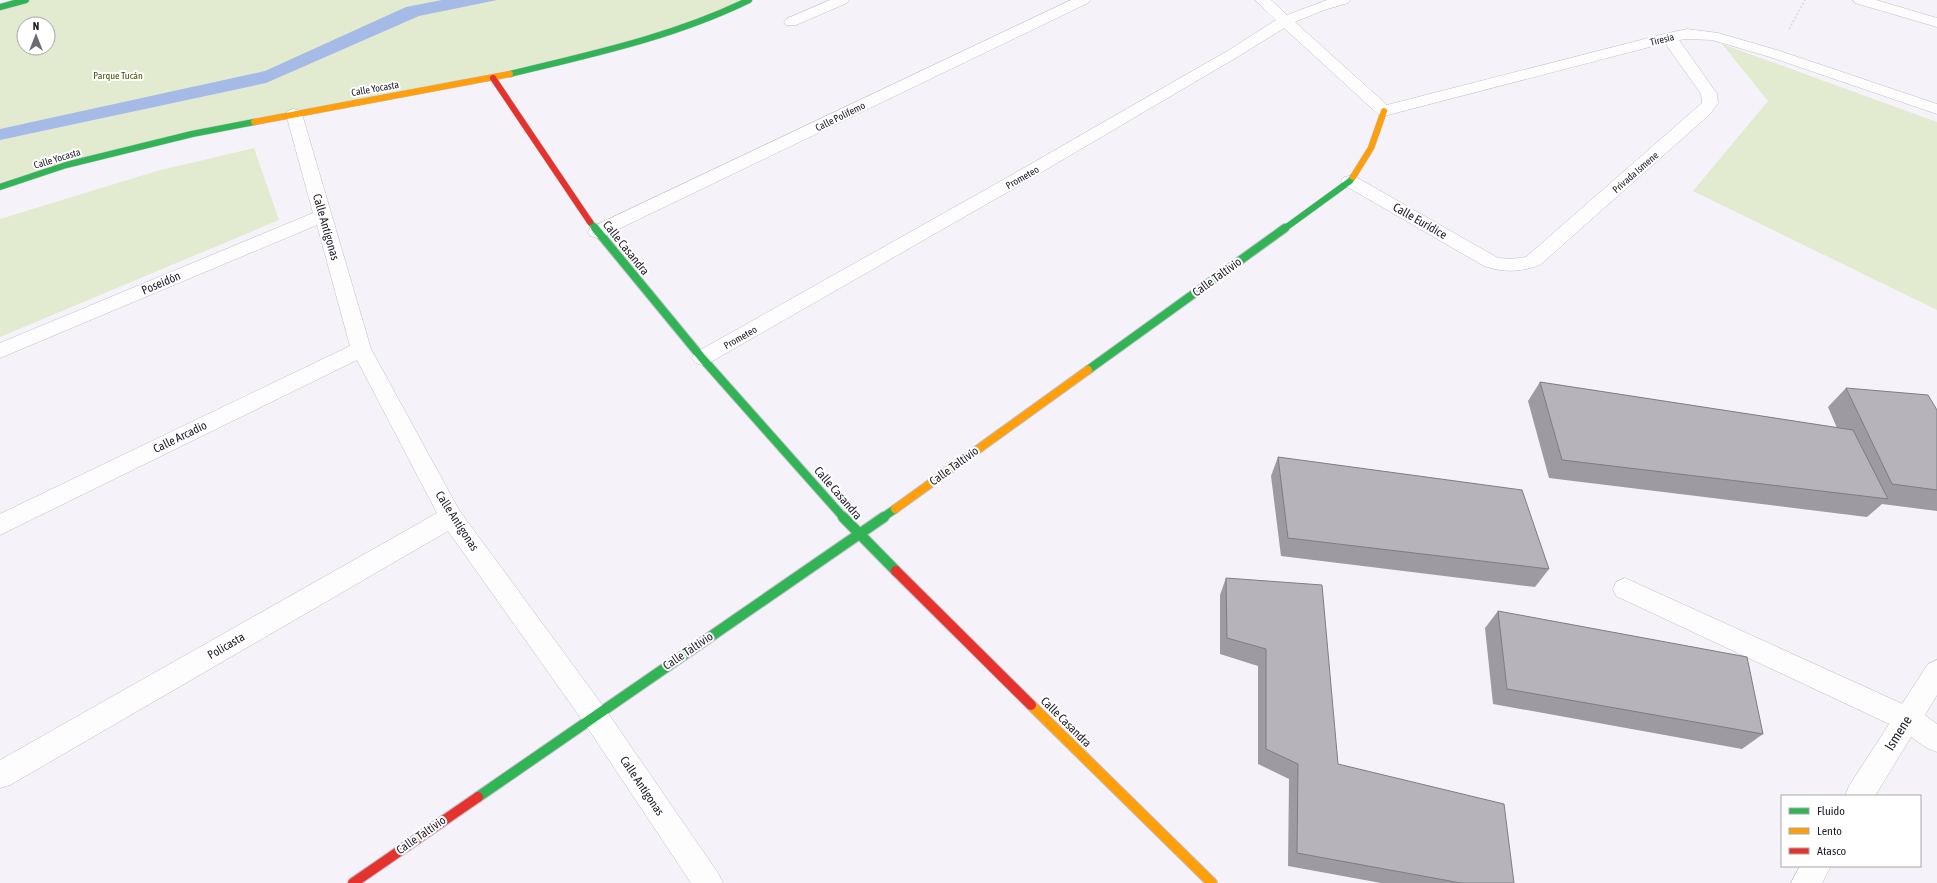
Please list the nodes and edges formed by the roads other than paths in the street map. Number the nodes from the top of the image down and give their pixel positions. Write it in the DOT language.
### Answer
graph roads {
  1 [pos="26,0"];
  2 [pos="749,0"];
  3 [pos="842,0"];
  4 [pos="1083,0"];
  5 [pos="1262,0"];
  6 [pos="1343,0"];
  7 [pos="1860,0"];
  8 [pos="0,7"];
  9 [pos="1285,21"];
  10 [pos="791,22"];
  11 [pos="1937,23"];
  12 [pos="1670,37"];
  13 [pos="493,78"];
  14 [pos="1937,109"];
  15 [pos="1384,111"];
  16 [pos="294,114"];
  17 [pos="1350,181"];
  18 [pos="0,187"];
  19 [pos="322,216"];
  20 [pos="597,232"];
  21 [pos="1491,262"];
  22 [pos="361,349"];
  23 [pos="0,351"];
  24 [pos="702,358"];
  25 [pos="451,517"];
  26 [pos="0,526"];
  27 [pos="859,535"];
  28 [pos="1625,589"];
  29 [pos="1937,672"];
  30 [pos="594,716"];
  31 [pos="1907,719"];
  32 [pos="1937,739"];
  33 [pos="0,775"];
  34 [pos="1860,795"];
  35 [pos="1815,867"];
  36 [pos="353,883"];
  37 [pos="708,883"];
  38 [pos="1212,883"];
  39 [pos="1806,883"];
  1 -- 8 [label="street"];
  2 -- 13 [label="street, Calle Yocasta"];
  3 -- 10 [label="street"];
  4 -- 20 [label="street, Calle Polifemo"];
  5 -- 9 [label="street"];
  6 -- 9 [label="street, Prometeo"];
  7 -- 11 [label="street"];
  9 -- 15 [label="street"];
  9 -- 24 [label="street, Prometeo"];
  12 -- 14 [label="street, Tiresia"];
  12 -- 15 [label="street, Tiresia"];
  12 -- 21 [label="street, Privada Ismene"];
  13 -- 16 [label="street, Calle Yocasta"];
  13 -- 20 [label="street, Calle Casandra"];
  15 -- 17 [label="street, Calle Taltivio"];
  16 -- 18 [label="street, Calle Yocasta"];
  16 -- 19 [label="street, Calle Antígonas"];
  17 -- 21 [label="street, Calle Eurídice"];
  17 -- 27 [label="street, Calle Taltivio"];
  19 -- 22 [label="street, Calle Antígonas"];
  19 -- 23 [label="street, Poseidón"];
  20 -- 24 [label="street, Calle Casandra"];
  22 -- 25 [label="street, Calle Antígonas"];
  22 -- 26 [label="street, Calle Arcadio"];
  24 -- 27 [label="street, Calle Casandra"];
  25 -- 30 [label="street, Calle Antígonas"];
  25 -- 33 [label="street, Policasta"];
  27 -- 30 [label="street, Calle Taltivio"];
  27 -- 38 [label="street, Calle Casandra"];
  28 -- 31 [label="street"];
  29 -- 31 [label="street, Ismene"];
  30 -- 36 [label="street, Calle Taltivio"];
  30 -- 37 [label="street, Calle Antígonas"];
  31 -- 32 [label="street"];
  31 -- 34 [label="street, Ismene"];
  35 -- 39 [label="street"];
}
